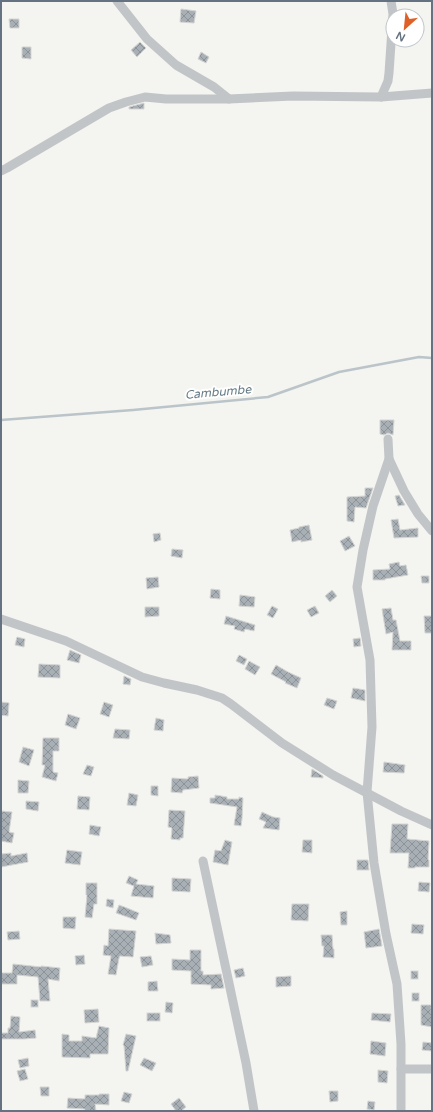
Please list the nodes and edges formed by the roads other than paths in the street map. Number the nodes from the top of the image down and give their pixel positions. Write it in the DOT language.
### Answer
graph roads {
  1 [pos="117,1"];
  2 [pos="391,1"];
  3 [pos="432,93"];
  4 [pos="381,97"];
  5 [pos="229,99"];
  6 [pos="1,171"];
  7 [pos="388,439"];
  8 [pos="389,459"];
  9 [pos="432,530"];
  10 [pos="2,619"];
  11 [pos="367,792"];
  12 [pos="432,825"];
  13 [pos="203,861"];
  14 [pos="432,1069"];
  15 [pos="401,1070"];
  16 [pos="254,1111"];
  17 [pos="402,1111"];
  1 -- 5 [label="street"];
  2 -- 4 [label="street"];
  3 -- 4 [label="street"];
  4 -- 5 [label="street"];
  5 -- 6 [label="street"];
  7 -- 8 [label="street"];
  8 -- 9 [label="street"];
  8 -- 11 [label="street"];
  10 -- 11 [label="street"];
  11 -- 12 [label="street"];
  11 -- 15 [label="street"];
  13 -- 16 [label="street"];
  14 -- 15 [label="street"];
  15 -- 17 [label="street"];
}
